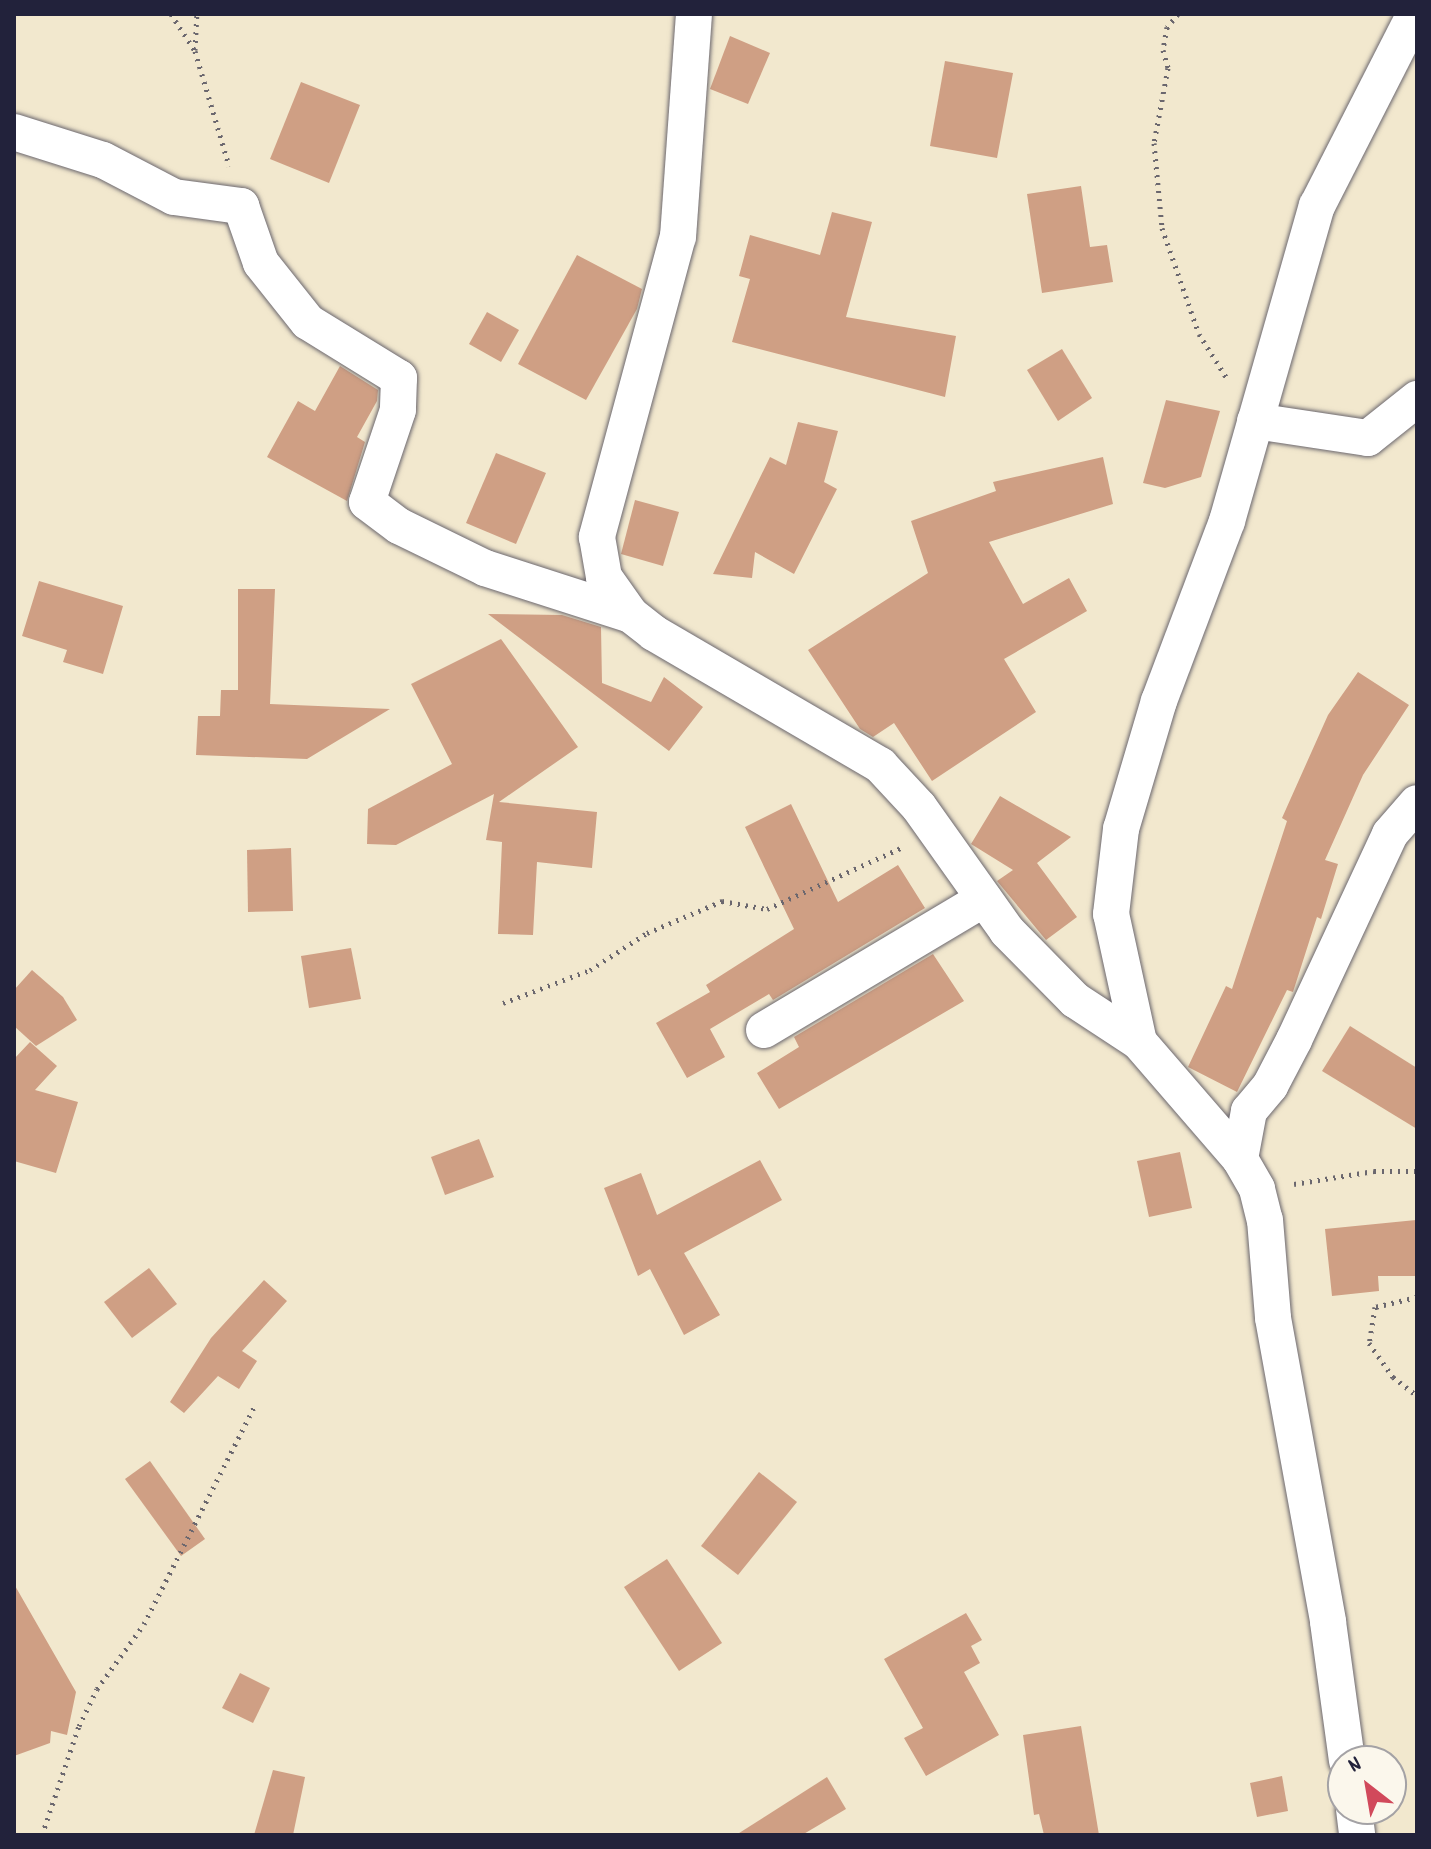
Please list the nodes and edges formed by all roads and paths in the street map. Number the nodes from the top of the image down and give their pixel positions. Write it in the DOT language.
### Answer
graph roads {
  1 [pos="171,14"];
  2 [pos="197,14"];
  3 [pos="694,14"];
  4 [pos="1178,14"];
  5 [pos="1415,14"];
  6 [pos="195,51"];
  7 [pos="14,132"];
  8 [pos="241,206"];
  9 [pos="1417,399"];
  10 [pos="1255,421"];
  11 [pos="631,615"];
  12 [pos="1417,803"];
  13 [pos="936,835"];
  14 [pos="984,899"];
  15 [pos="503,1003"];
  16 [pos="764,1030"];
  17 [pos="1139,1042"];
  18 [pos="1417,1171"];
  19 [pos="1249,1174"];
  20 [pos="1417,1297"];
  21 [pos="1417,1396"];
  22 [pos="254,1407"];
  23 [pos="1344,1745"];
  24 [pos="42,1835"];
  1 -- 6 [label="path"];
  2 -- 6 [label="path"];
  3 -- 11 [label="street"];
  4 -- 10 [label="path"];
  5 -- 10 [label="street"];
  6 -- 8 [label="path"];
  7 -- 8 [label="street"];
  8 -- 11 [label="street"];
  9 -- 10 [label="street"];
  10 -- 17 [label="street"];
  11 -- 13 [label="street"];
  12 -- 19 [label="street"];
  13 -- 14 [label="street"];
  13 -- 15 [label="path"];
  14 -- 16 [label="street"];
  14 -- 17 [label="street"];
  17 -- 19 [label="street"];
  18 -- 19 [label="path"];
  19 -- 23 [label="street"];
  20 -- 21 [label="path"];
  22 -- 24 [label="path"];
}
